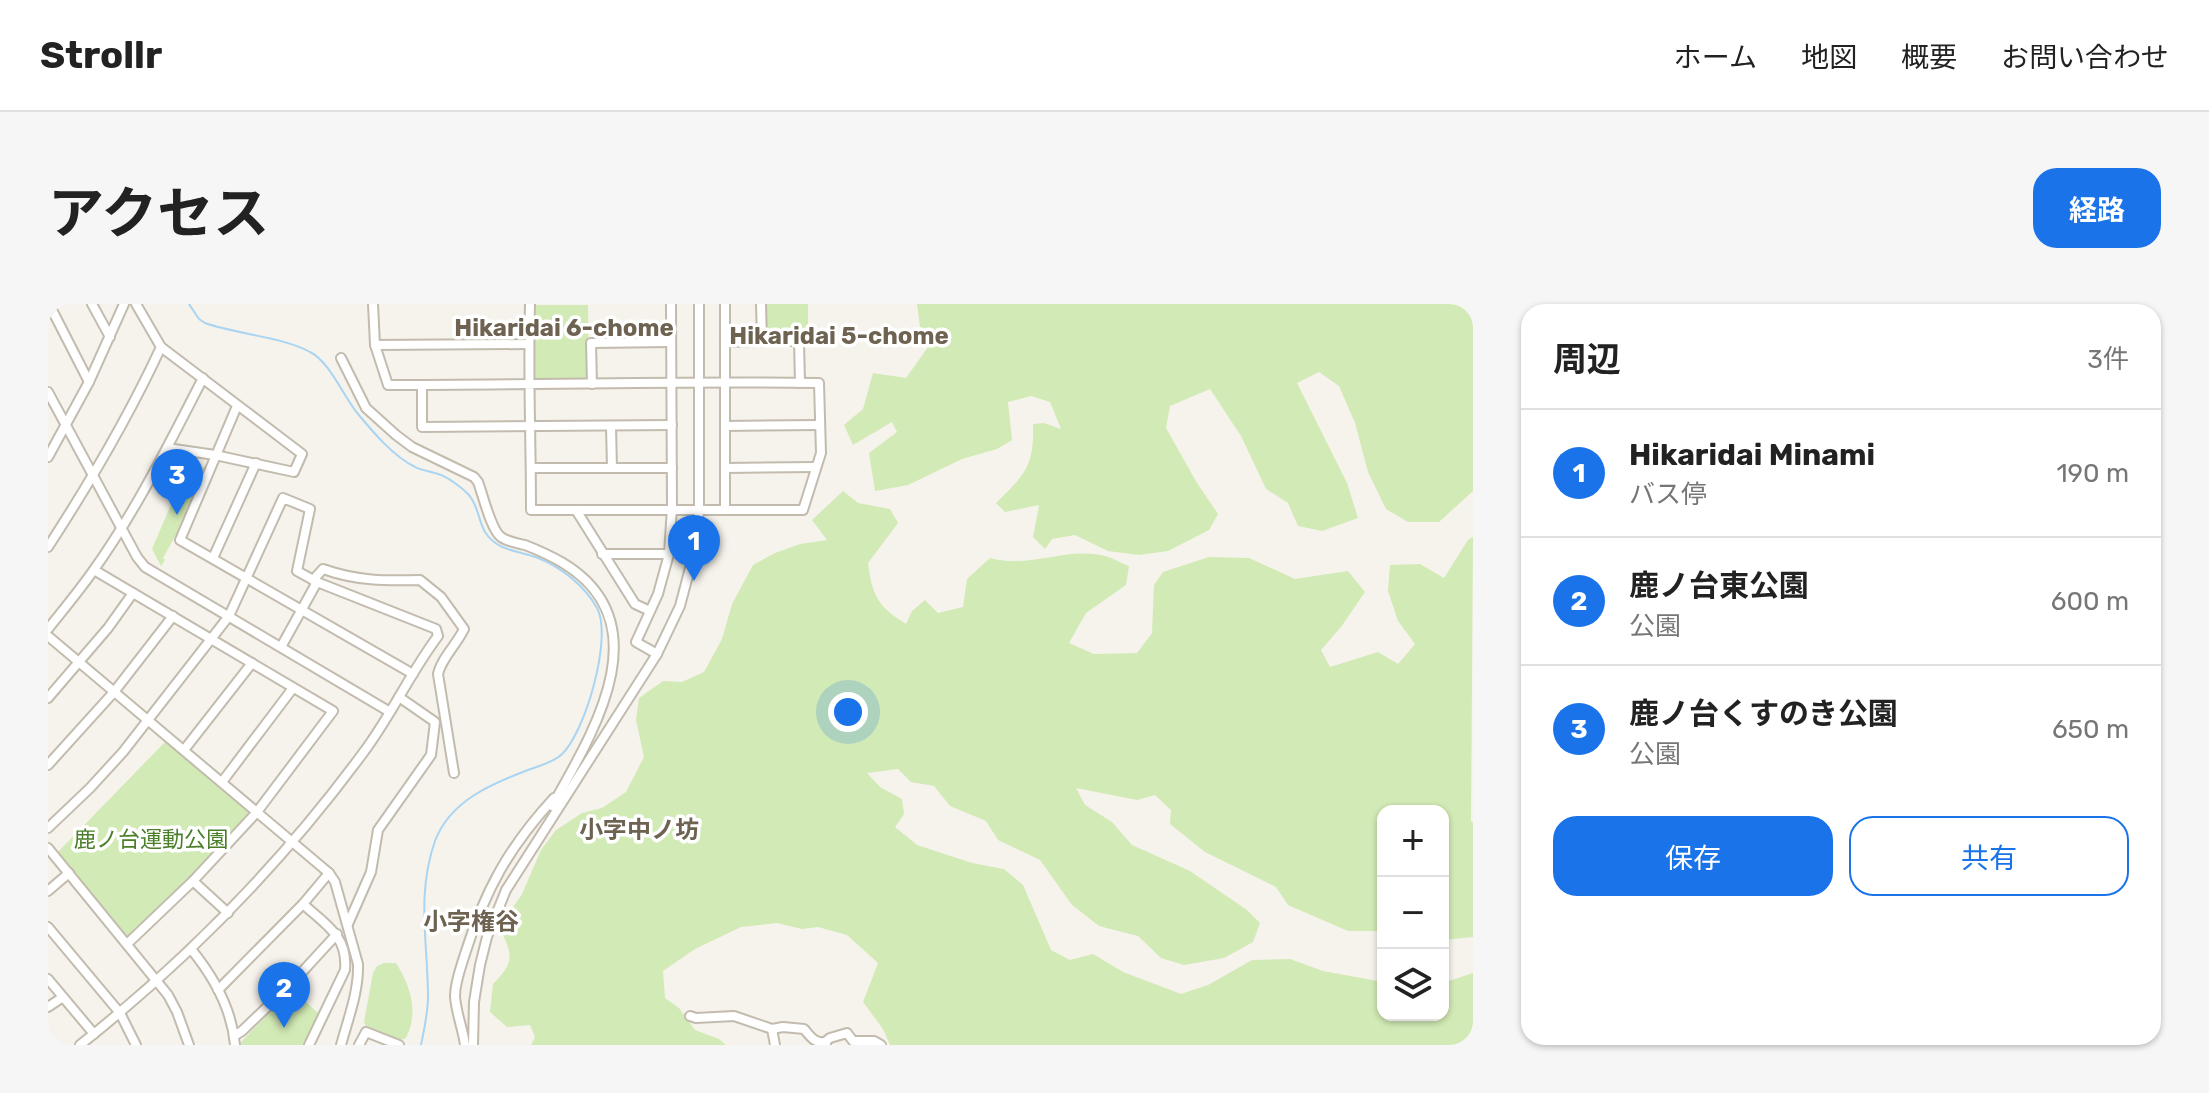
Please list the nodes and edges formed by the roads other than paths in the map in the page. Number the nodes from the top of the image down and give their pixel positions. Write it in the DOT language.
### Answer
graph roads {
  1 [pos="49,304"];
  2 [pos="92,304"];
  3 [pos="124,304"];
  4 [pos="136,304"];
  5 [pos="373,304"];
  6 [pos="530,304"];
  7 [pos="671,304"];
  8 [pos="699,304"];
  9 [pos="725,304"];
  10 [pos="761,304"];
  11 [pos="110,337"];
  12 [pos="762,341"];
  13 [pos="671,342"];
  14 [pos="725,342"];
  15 [pos="529,344"];
  16 [pos="375,345"];
  17 [pos="161,347"];
  18 [pos="341,358"];
  19 [pos="203,378"];
  20 [pos="89,382"];
  21 [pos="800,383"];
  22 [pos="530,384"];
  23 [pos="592,384"];
  24 [pos="672,384"];
  25 [pos="699,384"];
  26 [pos="725,384"];
  27 [pos="422,385"];
  28 [pos="48,392"];
  29 [pos="237,406"];
  30 [pos="672,425"];
  31 [pos="820,425"];
  32 [pos="66,426"];
  33 [pos="611,426"];
  34 [pos="725,426"];
  35 [pos="530,427"];
  36 [pos="167,448"];
  37 [pos="215,455"];
  38 [pos="48,457"];
  39 [pos="256,463"];
  40 [pos="816,467"];
  41 [pos="531,468"];
  42 [pos="612,468"];
  43 [pos="672,468"];
  44 [pos="725,468"];
  45 [pos="94,476"];
  46 [pos="672,508"];
  47 [pos="576,510"];
  48 [pos="699,510"];
  49 [pos="725,510"];
  50 [pos="121,528"];
  51 [pos="48,547"];
  52 [pos="602,554"];
  53 [pos="669,554"];
  54 [pos="213,558"];
  55 [pos="94,570"];
  56 [pos="246,578"];
  57 [pos="315,581"];
  58 [pos="133,593"];
  59 [pos="302,610"];
  60 [pos="650,611"];
  61 [pos="173,616"];
  62 [pos="229,616"];
  63 [pos="48,629"];
  64 [pos="48,636"];
  65 [pos="212,639"];
  66 [pos="281,647"];
  67 [pos="657,654"];
  68 [pos="79,663"];
  69 [pos="252,663"];
  70 [pos="413,674"];
  71 [pos="293,688"];
  72 [pos="114,692"];
  73 [pos="399,697"];
  74 [pos="48,698"];
  75 [pos="390,712"];
  76 [pos="149,721"];
  77 [pos="184,750"];
  78 [pos="48,765"];
  79 [pos="454,773"];
  80 [pos="222,782"];
  81 [pos="562,789"];
  82 [pos="257,812"];
  83 [pos="48,828"];
  84 [pos="293,842"];
  85 [pos="48,848"];
  86 [pos="522,863"];
  87 [pos="69,873"];
  88 [pos="329,873"];
  89 [pos="193,881"];
  90 [pos="48,891"];
  91 [pos="303,904"];
  92 [pos="228,913"];
  93 [pos="348,925"];
  94 [pos="48,927"];
  95 [pos="337,934"];
  96 [pos="127,944"];
  97 [pos="191,949"];
  98 [pos="48,979"];
  99 [pos="158,981"];
  100 [pos="218,990"];
  101 [pos="63,997"];
  102 [pos="48,1007"];
  103 [pos="120,1013"];
  104 [pos="690,1016"];
  105 [pos="772,1029"];
  106 [pos="94,1034"];
  107 [pos="235,1040"];
  108 [pos="825,1043"];
  109 [pos="80,1045"];
  110 [pos="136,1045"];
  111 [pos="189,1045"];
  112 [pos="309,1045"];
  113 [pos="341,1045"];
  114 [pos="359,1045"];
  115 [pos="399,1045"];
  116 [pos="465,1045"];
  117 [pos="473,1045"];
  118 [pos="775,1045"];
  119 [pos="881,1045"];
  1 -- 20 [label="street"];
  2 -- 11 [label="street"];
  3 -- 11 [label="street"];
  4 -- 17 [label="street"];
  5 -- 16 [label="street"];
  6 -- 15 [label="street"];
  7 -- 13 [label="street"];
  8 -- 25 [label="street"];
  9 -- 14 [label="street"];
  10 -- 12 [label="street"];
  11 -- 20 [label="street"];
  12 -- 14 [label="street"];
  12 -- 21 [label="street"];
  13 -- 23 [label="street"];
  13 -- 24 [label="street"];
  14 -- 26 [label="street"];
  15 -- 16 [label="street"];
  15 -- 22 [label="street"];
  16 -- 27 [label="street"];
  17 -- 19 [label="street"];
  17 -- 45 [label="street"];
  18 -- 81 [label="street"];
  19 -- 29 [label="street"];
  19 -- 36 [label="street"];
  20 -- 32 [label="street"];
  21 -- 26 [label="street"];
  21 -- 31 [label="street"];
  22 -- 23 [label="street"];
  22 -- 27 [label="street"];
  22 -- 35 [label="street"];
  23 -- 24 [label="street"];
  24 -- 25 [label="street"];
  24 -- 30 [label="street"];
  25 -- 26 [label="street"];
  25 -- 48 [label="street"];
  26 -- 34 [label="street"];
  27 -- 35 [label="street"];
  28 -- 32 [label="street"];
  29 -- 37 [label="street"];
  29 -- 39 [label="street"];
  30 -- 33 [label="street"];
  30 -- 43 [label="street"];
  31 -- 34 [label="street"];
  31 -- 40 [label="street"];
  32 -- 38 [label="street"];
  32 -- 45 [label="street"];
  33 -- 35 [label="street"];
  33 -- 42 [label="street"];
  34 -- 44 [label="street"];
  35 -- 41 [label="street"];
  36 -- 37 [label="street"];
  36 -- 50 [label="street"];
  37 -- 39 [label="street"];
  37 -- 54 [label="street"];
  39 -- 54 [label="street"];
  40 -- 44 [label="street"];
  40 -- 49 [label="street"];
  41 -- 42 [label="street"];
  41 -- 47 [label="street"];
  42 -- 43 [label="street"];
  43 -- 46 [label="street"];
  44 -- 49 [label="street"];
  45 -- 50 [label="street"];
  45 -- 51 [label="street"];
  46 -- 47 [label="street"];
  46 -- 48 [label="street"];
  46 -- 53 [label="street"];
  47 -- 52 [label="street"];
  48 -- 49 [label="street"];
  48 -- 67 [label="street"];
  50 -- 55 [label="street"];
  50 -- 62 [label="street"];
  52 -- 53 [label="street"];
  52 -- 60 [label="street"];
  53 -- 60 [label="street"];
  54 -- 56 [label="street"];
  55 -- 58 [label="street"];
  55 -- 63 [label="street"];
  56 -- 57 [label="street"];
  56 -- 59 [label="street"];
  56 -- 62 [label="street"];
  57 -- 59 [label="street"];
  57 -- 70 [label="street"];
  57 -- 79 [label="street"];
  58 -- 61 [label="street"];
  58 -- 68 [label="street"];
  59 -- 66 [label="street"];
  59 -- 70 [label="street"];
  60 -- 67 [label="street"];
  61 -- 65 [label="street"];
  61 -- 72 [label="street"];
  62 -- 65 [label="street"];
  62 -- 66 [label="street"];
  64 -- 68 [label="street"];
  65 -- 69 [label="street"];
  65 -- 76 [label="street"];
  66 -- 75 [label="street"];
  67 -- 86 [label="street"];
  68 -- 72 [label="street"];
  68 -- 74 [label="street"];
  69 -- 71 [label="street"];
  69 -- 77 [label="street"];
  70 -- 73 [label="street"];
  71 -- 80 [label="street"];
  71 -- 82 [label="street"];
  72 -- 76 [label="street"];
  72 -- 78 [label="street"];
  73 -- 75 [label="street"];
  73 -- 93 [label="street"];
  75 -- 84 [label="street"];
  76 -- 77 [label="street"];
  76 -- 83 [label="street"];
  77 -- 80 [label="street"];
  80 -- 82 [label="street"];
  81 -- 86 [label="street"];
  81 -- 116 [label="street"];
  82 -- 84 [label="street"];
  82 -- 89 [label="street"];
  84 -- 88 [label="street"];
  84 -- 92 [label="street"];
  85 -- 87 [label="street"];
  86 -- 117 [label="street"];
  87 -- 90 [label="street"];
  87 -- 96 [label="street"];
  88 -- 91 [label="street"];
  88 -- 93 [label="street"];
  89 -- 92 [label="street"];
  89 -- 96 [label="street"];
  91 -- 95 [label="street"];
  91 -- 100 [label="street"];
  92 -- 97 [label="street"];
  93 -- 113 [label="street"];
  94 -- 103 [label="street"];
  95 -- 107 [label="street"];
  95 -- 112 [label="street"];
  96 -- 99 [label="street"];
  97 -- 99 [label="street"];
  97 -- 100 [label="street"];
  98 -- 101 [label="street"];
  99 -- 103 [label="street"];
  99 -- 111 [label="street"];
  100 -- 107 [label="street"];
  101 -- 102 [label="street"];
  101 -- 106 [label="street"];
  103 -- 106 [label="street"];
  103 -- 110 [label="street"];
  104 -- 105 [label="street"];
  105 -- 108 [label="street"];
  105 -- 118 [label="street"];
  106 -- 109 [label="street"];
  108 -- 119 [label="street"];
  114 -- 115 [label="street"];
}
